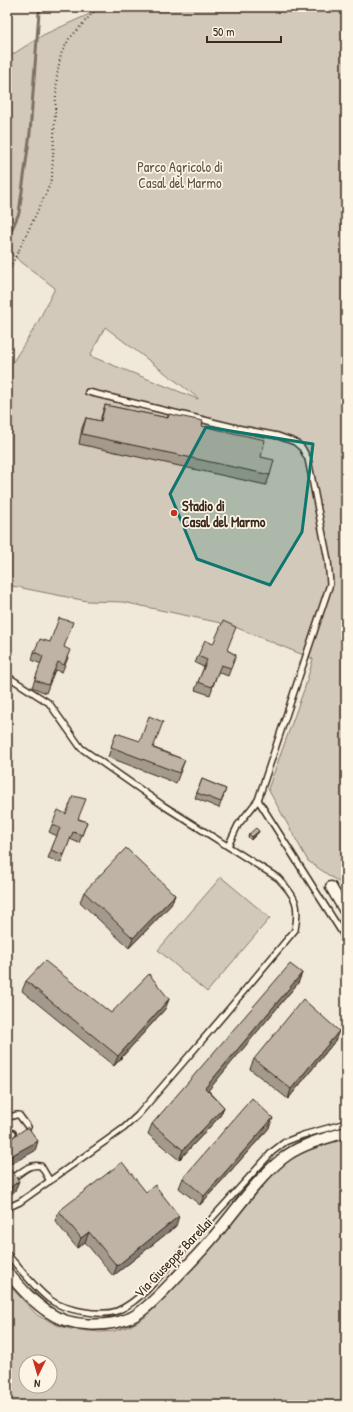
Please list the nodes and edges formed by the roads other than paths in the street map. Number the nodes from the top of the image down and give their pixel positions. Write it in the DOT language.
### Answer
graph roads {
  1 [pos="88,392"];
  2 [pos="7,676"];
  3 [pos="258,800"];
  4 [pos="228,846"];
  5 [pos="331,887"];
  6 [pos="346,913"];
  7 [pos="346,938"];
  8 [pos="7,1118"];
  9 [pos="346,1123"];
  10 [pos="28,1128"];
  11 [pos="346,1132"];
  12 [pos="13,1134"];
  13 [pos="7,1138"];
  14 [pos="13,1178"];
  15 [pos="50,1181"];
  16 [pos="7,1208"];
  17 [pos="7,1254"];
  18 [pos="7,1272"];
  1 -- 3 [label="lane"];
  2 -- 4 [label="lane"];
  3 -- 4 [label="lane"];
  3 -- 7 [label="lane"];
  4 -- 15 [label="lane"];
  5 -- 6 [label="street"];
  8 -- 10 [label="lane"];
  9 -- 17 [label="lane"];
  11 -- 18 [label="street, Via Giuseppe Barellai"];
  12 -- 13 [label="lane"];
  14 -- 15 [label="lane"];
  15 -- 16 [label="lane"];
}
